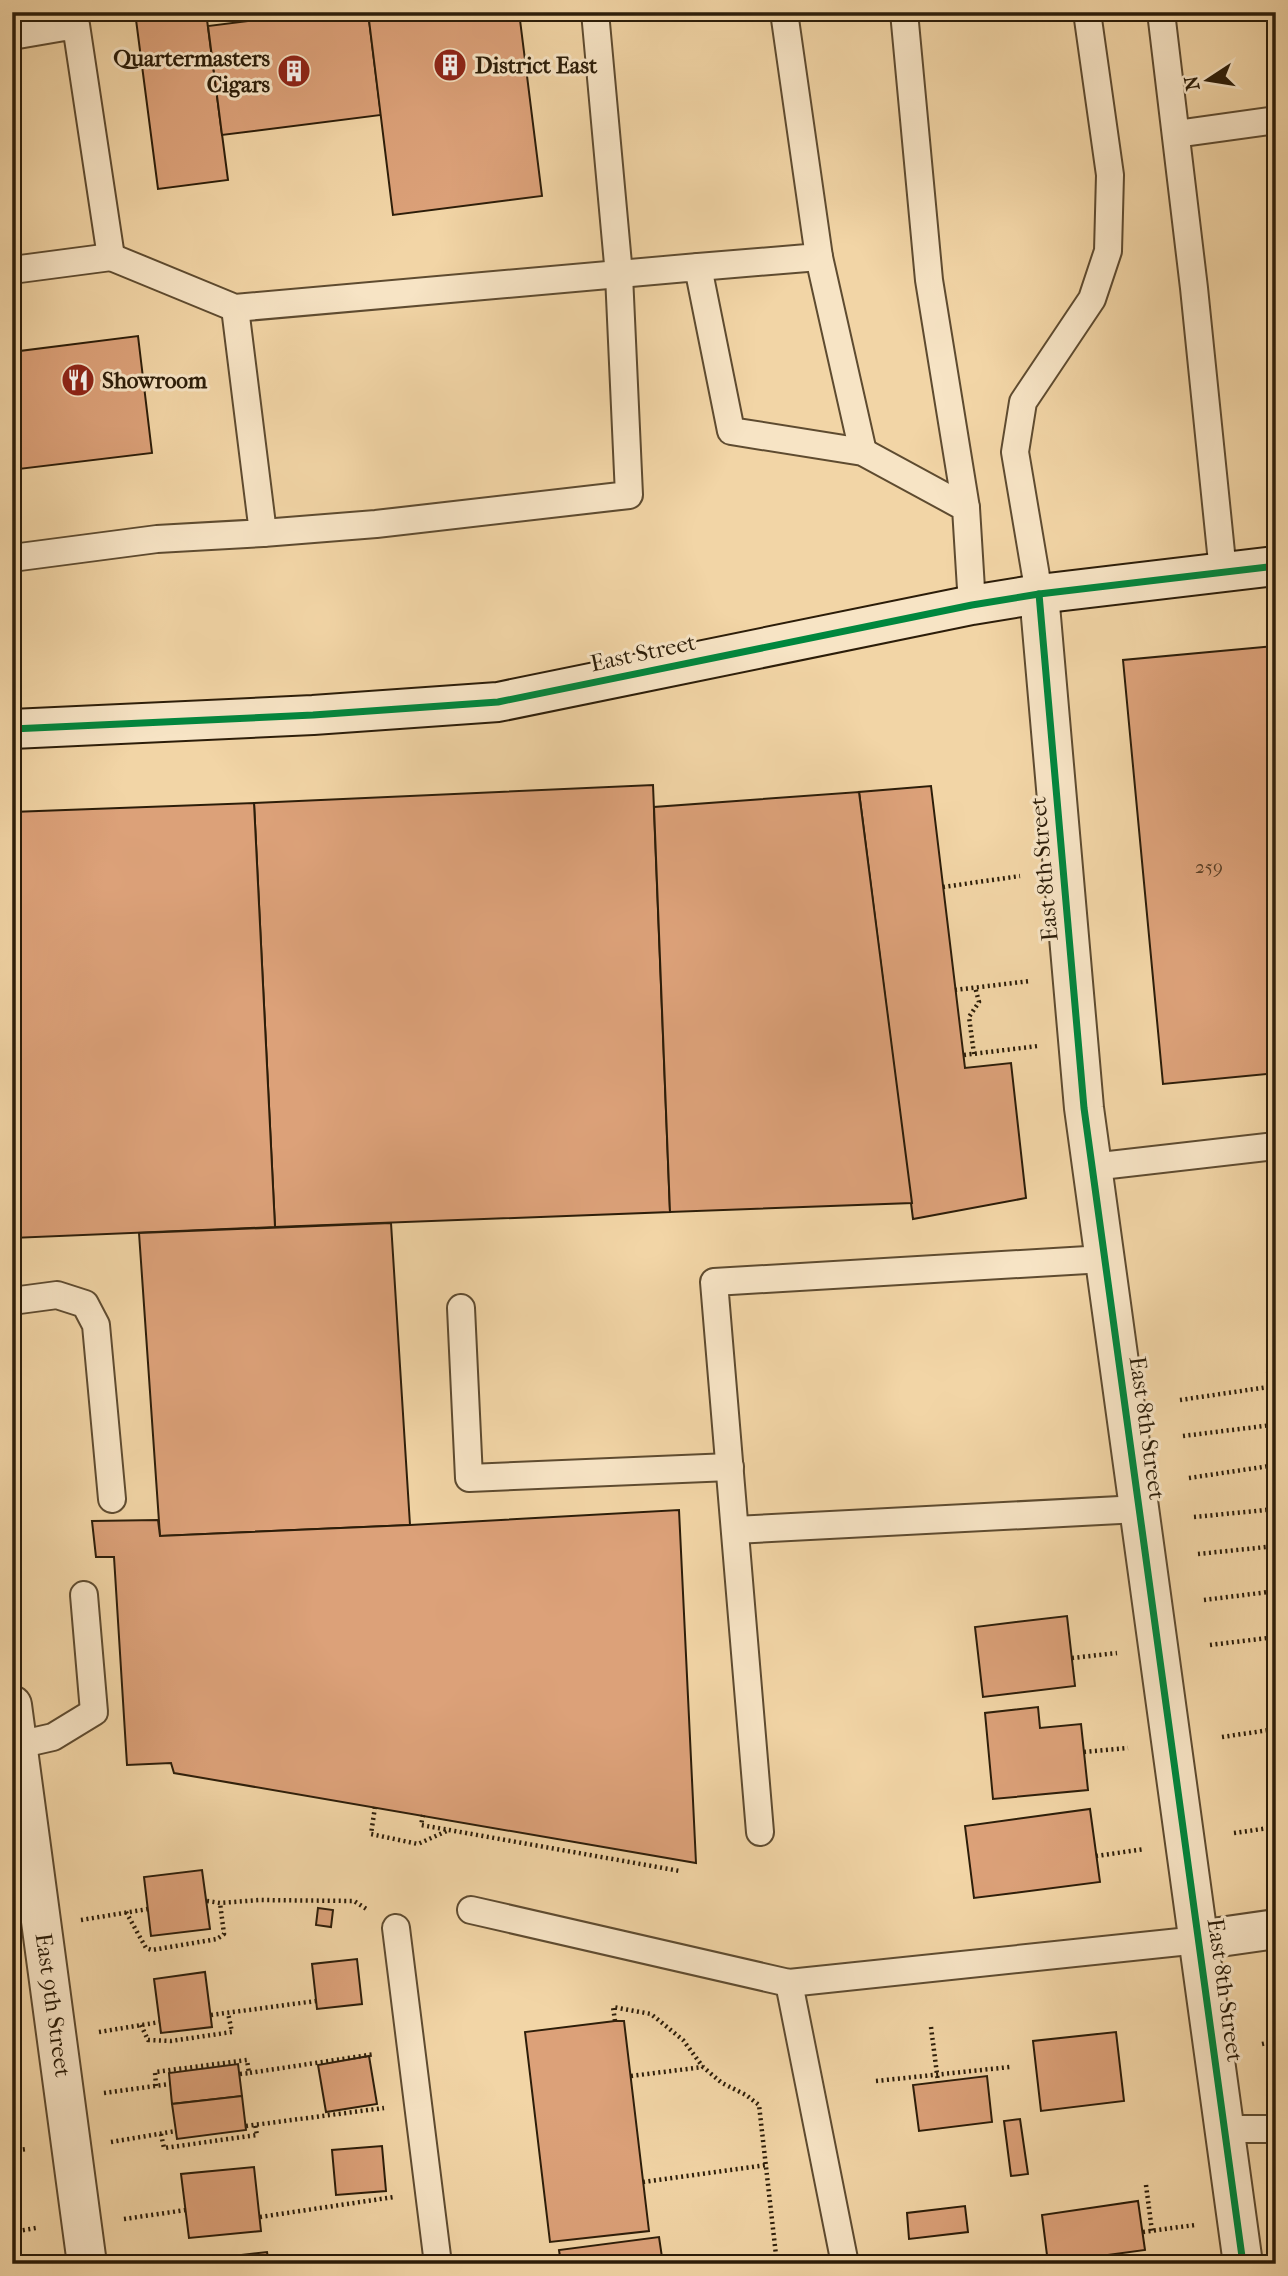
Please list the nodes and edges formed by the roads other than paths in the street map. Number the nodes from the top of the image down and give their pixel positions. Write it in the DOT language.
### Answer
graph roads {
  1 [pos="595,12"];
  2 [pos="784,12"];
  3 [pos="904,12"];
  4 [pos="1087,12"];
  5 [pos="1161,12"];
  6 [pos="76,18"];
  7 [pos="12,36"];
  8 [pos="1276,120"];
  9 [pos="1176,134"];
  10 [pos="111,257"];
  11 [pos="819,257"];
  12 [pos="698,267"];
  13 [pos="12,270"];
  14 [pos="619,275"];
  15 [pos="235,308"];
  16 [pos="863,452"];
  17 [pos="966,508"];
  18 [pos="263,533"];
  19 [pos="12,558"];
  20 [pos="1276,566"];
  21 [pos="1223,572"];
  22 [pos="1039,594"];
  23 [pos="972,605"];
  24 [pos="12,729"];
  25 [pos="1276,1146"];
  26 [pos="1092,1167"];
  27 [pos="1104,1259"];
  28 [pos="12,1301"];
  29 [pos="461,1308"];
  30 [pos="730,1467"];
  31 [pos="112,1499"];
  32 [pos="1139,1509"];
  33 [pos="735,1530"];
  34 [pos="84,1595"];
  35 [pos="12,1705"];
  36 [pos="18,1745"];
  37 [pos="760,1832"];
  38 [pos="471,1910"];
  39 [pos="396,1928"];
  40 [pos="1276,1929"];
  41 [pos="1199,1940"];
  42 [pos="789,1983"];
  43 [pos="1224,2129"];
  44 [pos="1276,2129"];
  45 [pos="87,2264"];
  46 [pos="438,2264"];
  47 [pos="845,2264"];
  48 [pos="1243,2264"];
  1 -- 14 [label="lane"];
  2 -- 11 [label="lane"];
  3 -- 17 [label="lane"];
  4 -- 22 [label="lane"];
  5 -- 9 [label="lane"];
  6 -- 7 [label="lane"];
  6 -- 10 [label="lane"];
  8 -- 9 [label="lane"];
  9 -- 21 [label="lane"];
  10 -- 13 [label="lane"];
  10 -- 15 [label="lane"];
  11 -- 12 [label="lane"];
  11 -- 16 [label="lane"];
  12 -- 14 [label="lane"];
  12 -- 16 [label="lane"];
  14 -- 15 [label="lane"];
  14 -- 18 [label="lane"];
  15 -- 18 [label="lane"];
  16 -- 17 [label="lane"];
  17 -- 23 [label="lane"];
  18 -- 19 [label="lane"];
  20 -- 21 [label="street, East Street"];
  21 -- 22 [label="street, East Street"];
  22 -- 23 [label="street, East Street"];
  22 -- 26 [label="street, East 8th Street"];
  23 -- 24 [label="street, East Street"];
  25 -- 26 [label="lane"];
  26 -- 27 [label="street, East 8th Street"];
  27 -- 30 [label="lane"];
  27 -- 32 [label="street, East 8th Street"];
  28 -- 31 [label="lane"];
  29 -- 30 [label="lane"];
  30 -- 33 [label="lane"];
  32 -- 33 [label="lane"];
  32 -- 41 [label="street, East 8th Street"];
  33 -- 37 [label="lane"];
  34 -- 36 [label="lane"];
  35 -- 36 [label="street, East 9th Street"];
  36 -- 45 [label="street, East 9th Street"];
  38 -- 42 [label="lane"];
  39 -- 46 [label="lane"];
  40 -- 41 [label="street"];
  41 -- 42 [label="lane"];
  41 -- 43 [label="street, East 8th Street"];
  42 -- 47 [label="lane"];
  43 -- 44 [label="lane"];
  43 -- 48 [label="street, East 8th Street"];
}
